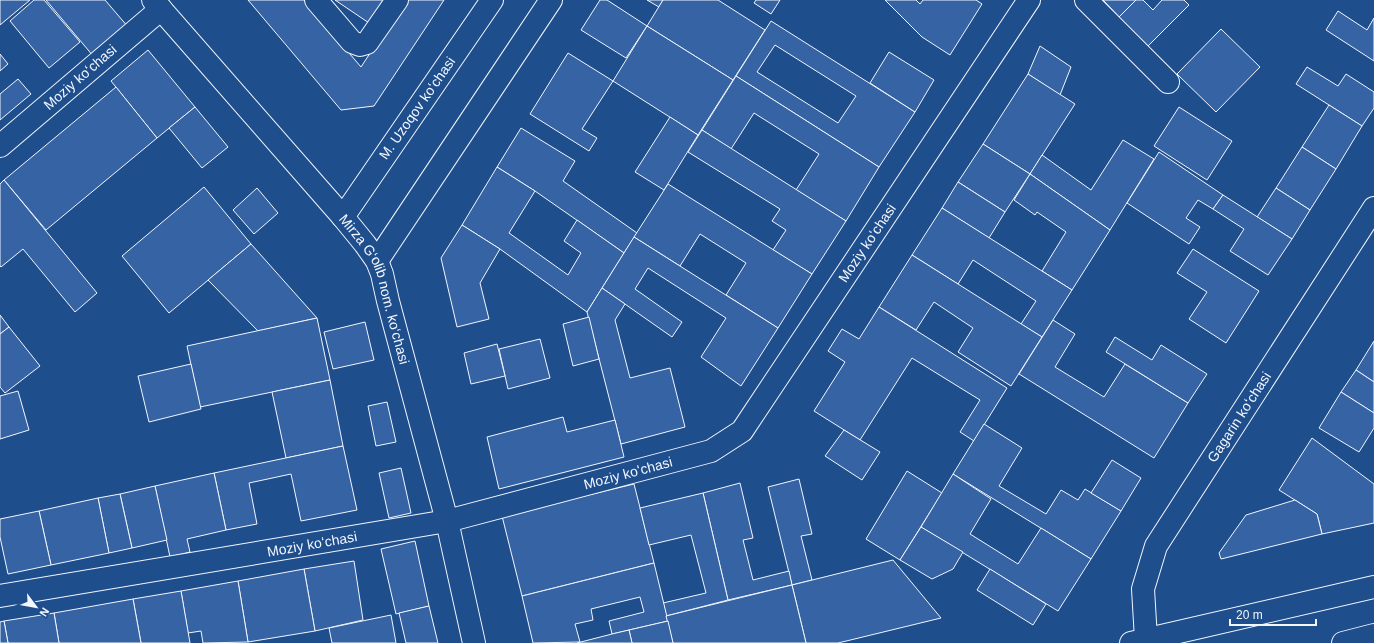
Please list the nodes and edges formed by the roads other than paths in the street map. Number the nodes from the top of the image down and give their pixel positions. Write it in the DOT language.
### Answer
graph roads {
  1 [pos="316,0"];
  2 [pos="397,0"];
  3 [pos="492,0"];
  4 [pos="551,0"];
  5 [pos="1029,0"];
  6 [pos="1086,0"];
  7 [pos="157,4"];
  8 [pos="1168,82"];
  9 [pos="0,146"];
  10 [pos="1374,208"];
  11 [pos="343,217"];
  12 [pos="377,262"];
  13 [pos="447,521"];
  14 [pos="1374,587"];
  15 [pos="0,596"];
  16 [pos="1374,635"];
  17 [pos="1138,641"];
  18 [pos="474,643"];
  19 [pos="1343,643"];
  1 -- 2 [label="main road"];
  3 -- 11 [label="main road, M. Uzoqov koʻchasi"];
  4 -- 12 [label="main road"];
  5 -- 13 [label="main road, Moziy koʻchasi"];
  6 -- 8 [label="main road"];
  7 -- 9 [label="main road, Moziy koʻchasi"];
  7 -- 11 [label="main road, Mirza G‘olib nom. ko‘chasi"];
  10 -- 17 [label="main road, Gagarin koʻchasi"];
  11 -- 12 [label="main road, Mirza G‘olib nom. ko‘chasi"];
  12 -- 13 [label="main road, Mirza G‘olib nom. ko‘chasi"];
  13 -- 15 [label="main road, Moziy koʻchasi"];
  13 -- 18 [label="main road, Mirza G‘olib nom. ko‘chasi"];
  14 -- 17 [label="main road"];
  16 -- 19 [label="main road"];
}
